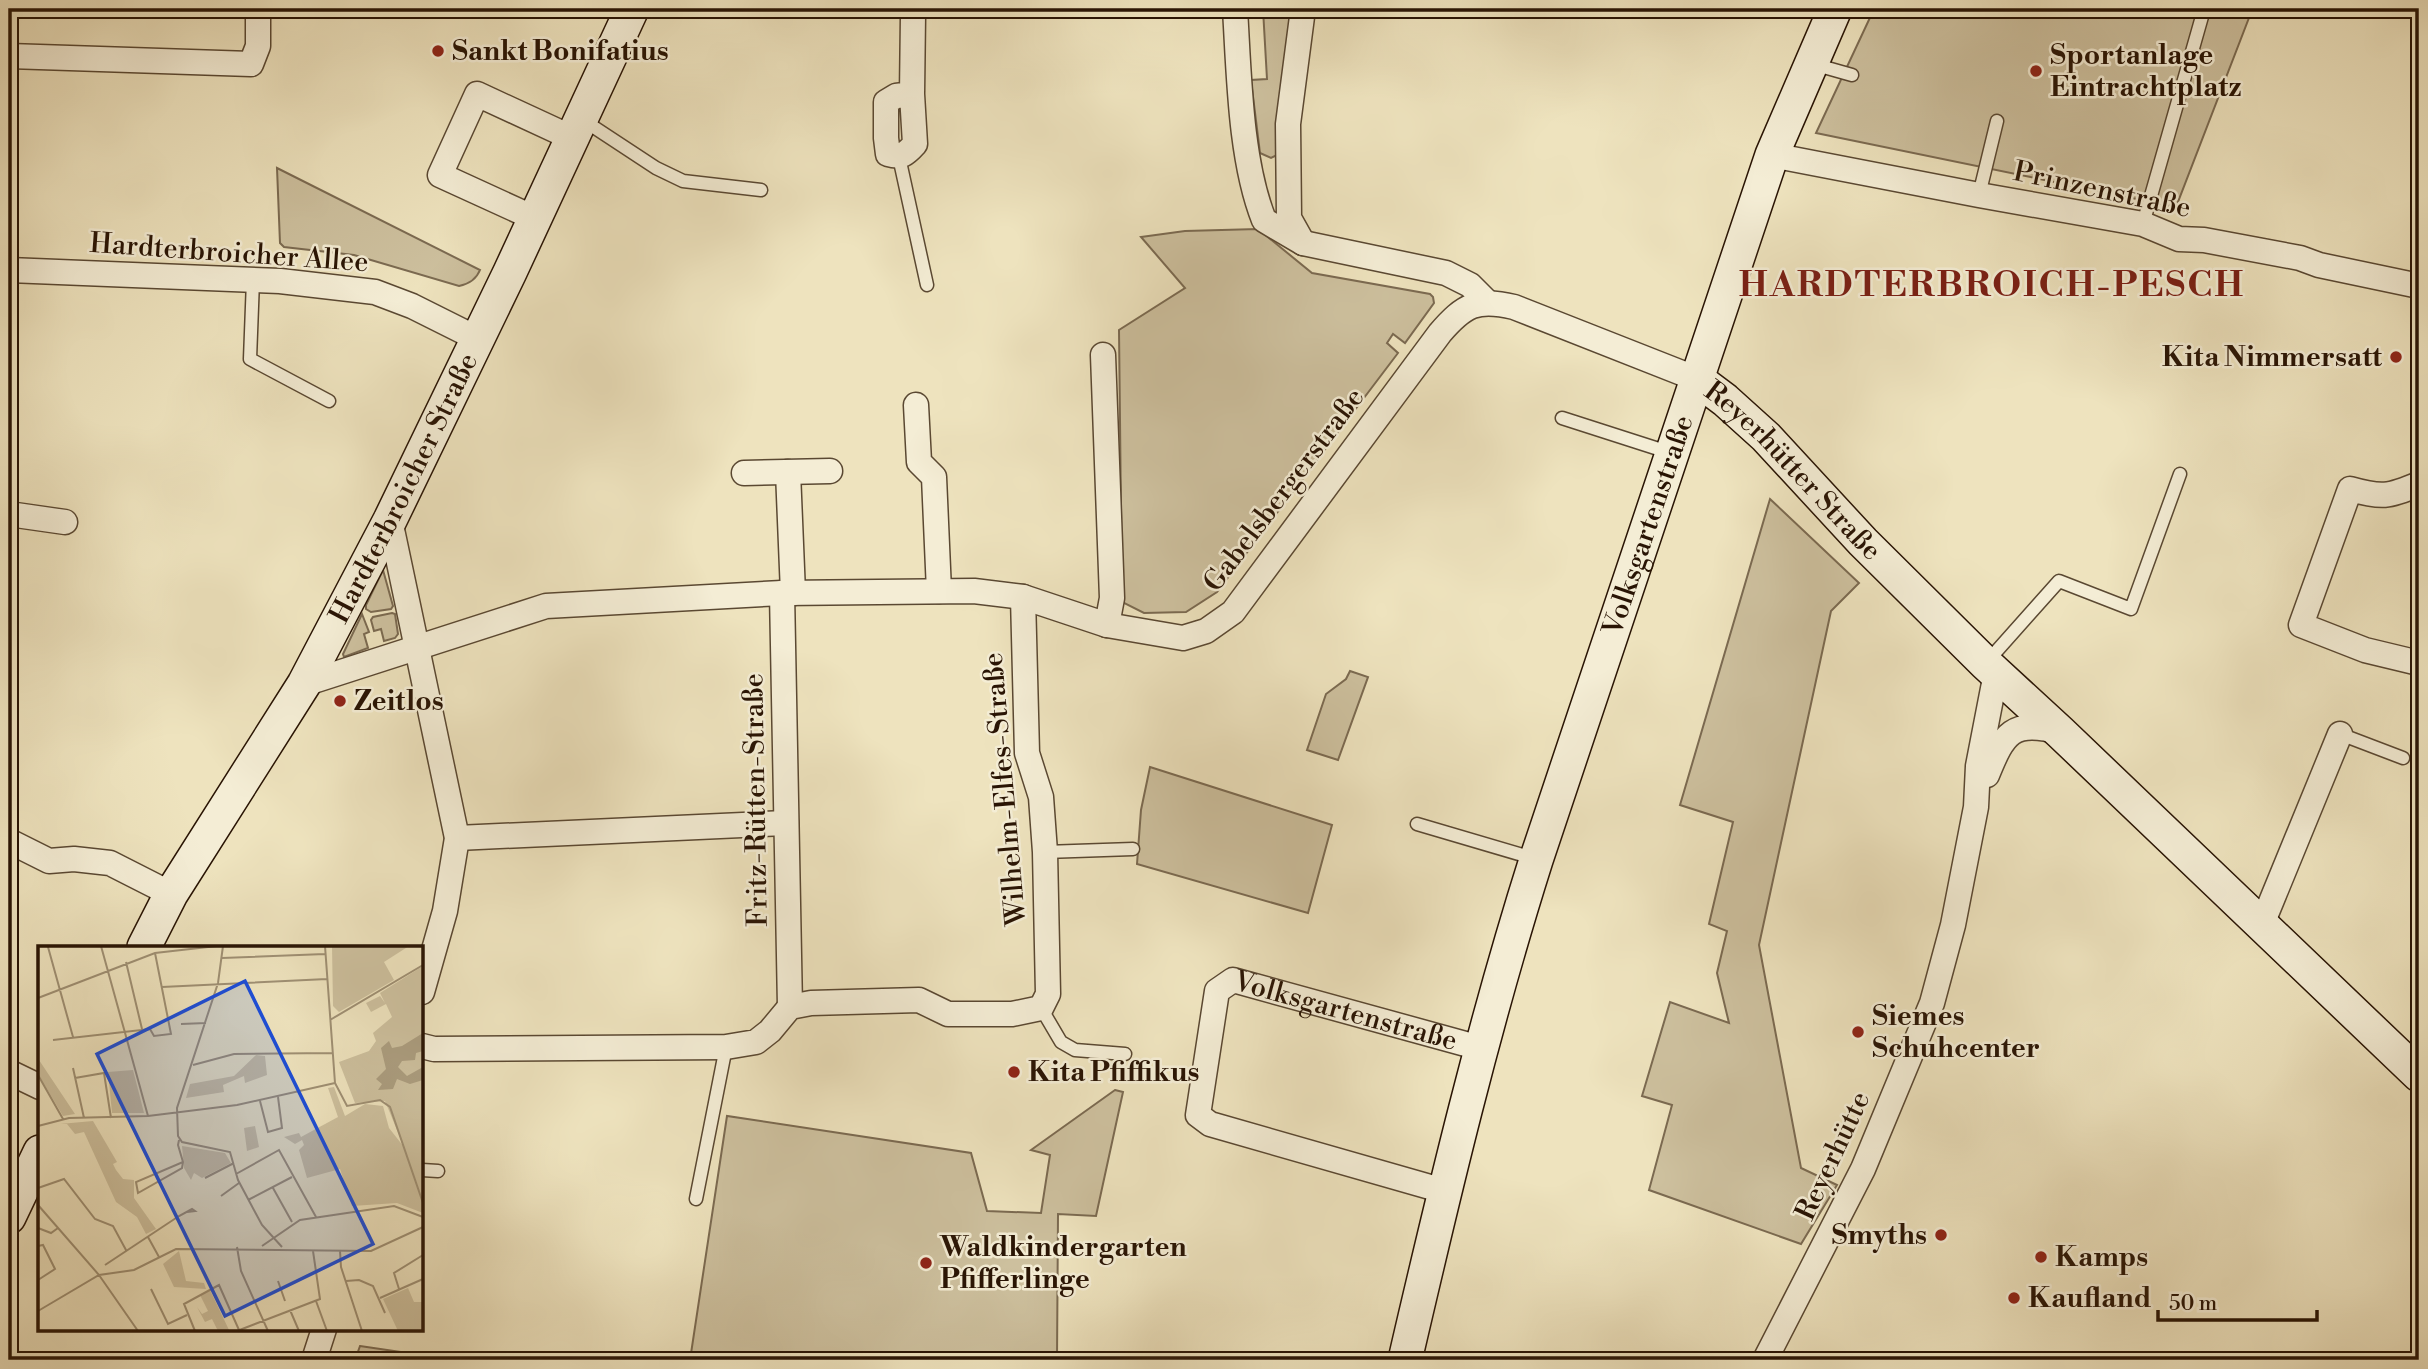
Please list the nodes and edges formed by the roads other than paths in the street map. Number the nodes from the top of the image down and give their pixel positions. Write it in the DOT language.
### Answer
graph roads {
  1 [pos="258,9"];
  2 [pos="632,9"];
  3 [pos="911,9"];
  4 [pos="1235,9"];
  5 [pos="1303,9"];
  6 [pos="1835,9"];
  7 [pos="2203,13"];
  8 [pos="9,56"];
  9 [pos="1810,63"];
  10 [pos="1852,75"];
  11 [pos="1997,121"];
  12 [pos="575,128"];
  13 [pos="1772,155"];
  14 [pos="899,157"];
  15 [pos="1289,168"];
  16 [pos="1250,169"];
  17 [pos="761,190"];
  18 [pos="1979,195"];
  19 [pos="534,218"];
  20 [pos="2143,224"];
  21 [pos="1314,246"];
  22 [pos="9,270"];
  23 [pos="253,279"];
  24 [pos="927,285"];
  25 [pos="2419,286"];
  26 [pos="1488,303"];
  27 [pos="476,338"];
  28 [pos="1103,355"];
  29 [pos="1697,379"];
  30 [pos="328,401"];
  31 [pos="916,405"];
  32 [pos="1562,418"];
  33 [pos="1671,453"];
  34 [pos="830,471"];
  35 [pos="788,472"];
  36 [pos="744,473"];
  37 [pos="2180,474"];
  38 [pos="2419,484"];
  39 [pos="9,514"];
  40 [pos="390,520"];
  41 [pos="65,522"];
  42 [pos="939,591"];
  43 [pos="788,593"];
  44 [pos="1023,597"];
  45 [pos="1107,625"];
  46 [pos="416,649"];
  47 [pos="2419,663"];
  48 [pos="1991,668"];
  49 [pos="304,684"];
  50 [pos="2060,732"];
  51 [pos="2340,734"];
  52 [pos="2403,758"];
  53 [pos="1976,807"];
  54 [pos="786,823"];
  55 [pos="1417,824"];
  56 [pos="457,838"];
  57 [pos="9,841"];
  58 [pos="1133,849"];
  59 [pos="1045,852"];
  60 [pos="1536,860"];
  61 [pos="171,894"];
  62 [pos="2262,924"];
  63 [pos="145,946"];
  64 [pos="424,985"];
  65 [pos="790,1007"];
  66 [pos="1041,1008"];
  67 [pos="424,1046"];
  68 [pos="726,1046"];
  69 [pos="1480,1048"];
  70 [pos="1125,1054"];
  71 [pos="9,1072"];
  72 [pos="2419,1074"];
  73 [pos="38,1086"];
  74 [pos="38,1156"];
  75 [pos="424,1170"];
  76 [pos="438,1171"];
  77 [pos="1444,1191"];
  78 [pos="696,1199"];
  79 [pos="9,1217"];
  80 [pos="324,1330"];
  81 [pos="314,1360"];
  82 [pos="1405,1360"];
  83 [pos="1765,1360"];
  1 -- 8 [label="street"];
  2 -- 12 [label="street, Hardterbroicher Straße"];
  3 -- 14 [label="street"];
  4 -- 16 [label="street, Reyerhütter Straße"];
  5 -- 15 [label="street"];
  6 -- 9 [label="street, Volksgartenstraße"];
  7 -- 20 [label="lane"];
  9 -- 10 [label="lane"];
  9 -- 13 [label="street, Volksgartenstraße"];
  11 -- 18 [label="lane"];
  12 -- 17 [label="lane"];
  12 -- 19 [label="street, Hardterbroicher Straße"];
  12 -- 19 [label="street"];
  13 -- 18 [label="street, Prinzenstraße"];
  13 -- 29 [label="street, Volksgartenstraße"];
  14 -- 24 [label="lane"];
  15 -- 16 [label="street"];
  15 -- 21 [label="street"];
  16 -- 21 [label="street, Reyerhütter Straße"];
  18 -- 20 [label="street, Prinzenstraße"];
  19 -- 27 [label="street, Hardterbroicher Straße"];
  20 -- 25 [label="street, Prinzenstraße"];
  21 -- 26 [label="street, Reyerhütter Straße"];
  22 -- 23 [label="street, Hardterbroicher Allee"];
  23 -- 27 [label="street, Hardterbroicher Allee"];
  23 -- 30 [label="lane"];
  26 -- 29 [label="street, Reyerhütter Straße"];
  26 -- 45 [label="street, Gabelsbergerstraße"];
  27 -- 40 [label="street, Hardterbroicher Straße"];
  28 -- 45 [label="street"];
  29 -- 33 [label="street, Volksgartenstraße"];
  29 -- 48 [label="street, Reyerhütter Straße"];
  31 -- 42 [label="street"];
  32 -- 33 [label="lane"];
  33 -- 60 [label="street, Volksgartenstraße"];
  34 -- 35 [label="street"];
  35 -- 36 [label="street"];
  35 -- 43 [label="street"];
  37 -- 48 [label="lane"];
  38 -- 47 [label="street"];
  39 -- 41 [label="street"];
  40 -- 46 [label="street"];
  40 -- 49 [label="street, Hardterbroicher Straße"];
  42 -- 43 [label="street, Gabelsbergerstraße"];
  42 -- 44 [label="street, Gabelsbergerstraße"];
  43 -- 46 [label="street, Gabelsbergerstraße"];
  43 -- 54 [label="street, Fritz-Rütten-Straße"];
  44 -- 45 [label="street, Gabelsbergerstraße"];
  44 -- 59 [label="street, Wilhelm-Elfes-Straße"];
  46 -- 49 [label="street, Gabelsbergerstraße"];
  46 -- 56 [label="street"];
  48 -- 50 [label="street, Reyerhütter Straße"];
  48 -- 53 [label="street, Reyerhütte"];
  49 -- 61 [label="street, Hardterbroicher Straße"];
  50 -- 53 [label="street, Reyerhütte"];
  50 -- 62 [label="street, Reyerhütter Straße"];
  51 -- 52 [label="lane"];
  51 -- 62 [label="street"];
  53 -- 83 [label="street, Reyerhütte"];
  54 -- 56 [label="street"];
  54 -- 65 [label="street, Fritz-Rütten-Straße"];
  55 -- 60 [label="lane"];
  56 -- 64 [label="street"];
  57 -- 61 [label="street"];
  58 -- 59 [label="lane"];
  59 -- 66 [label="street, Wilhelm-Elfes-Straße"];
  60 -- 69 [label="street, Volksgartenstraße"];
  61 -- 63 [label="street, Hardterbroicher Straße"];
  62 -- 72 [label="street, Reyerhütter Straße"];
  65 -- 66 [label="street"];
  65 -- 68 [label="street"];
  66 -- 70 [label="lane"];
  67 -- 68 [label="street"];
  68 -- 78 [label="lane"];
  69 -- 77 [label="street, Volksgartenstraße"];
  69 -- 77 [label="street, Volksgartenstraße"];
  71 -- 73 [label="street"];
  74 -- 79 [label="street"];
  75 -- 76 [label="lane"];
  77 -- 82 [label="street, Volksgartenstraße"];
  80 -- 81 [label="street"];
}
